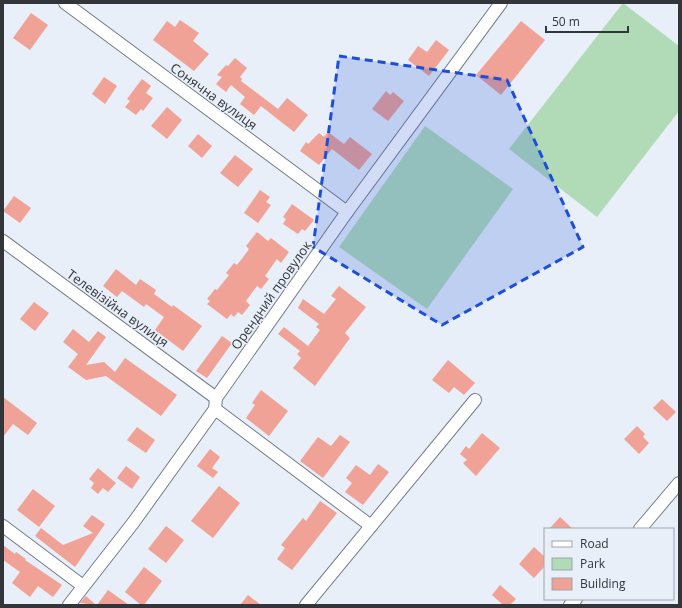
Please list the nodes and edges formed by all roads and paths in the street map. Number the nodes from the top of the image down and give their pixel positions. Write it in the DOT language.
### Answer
graph roads {
  1 [pos="64,3"];
  2 [pos="501,3"];
  3 [pos="347,212"];
  4 [pos="3,241"];
  5 [pos="475,400"];
  6 [pos="215,403"];
  7 [pos="679,483"];
  8 [pos="3,526"];
  9 [pos="371,526"];
  10 [pos="641,528"];
  11 [pos="83,586"];
  12 [pos="69,605"];
  13 [pos="306,605"];
  1 -- 3 [label="street, Сонячна вулиця"];
  2 -- 3 [label="street, Орендний провулок"];
  3 -- 6 [label="street, Орендний провулок"];
  4 -- 6 [label="street, Телевізійна вулиця"];
  5 -- 9 [label="street"];
  6 -- 9 [label="street, Телевізійна вулиця"];
  6 -- 11 [label="street, Орендний провулок"];
  7 -- 10 [label="street"];
  8 -- 11 [label="street"];
  9 -- 13 [label="street"];
  11 -- 12 [label="street, Орендний провулок"];
}
